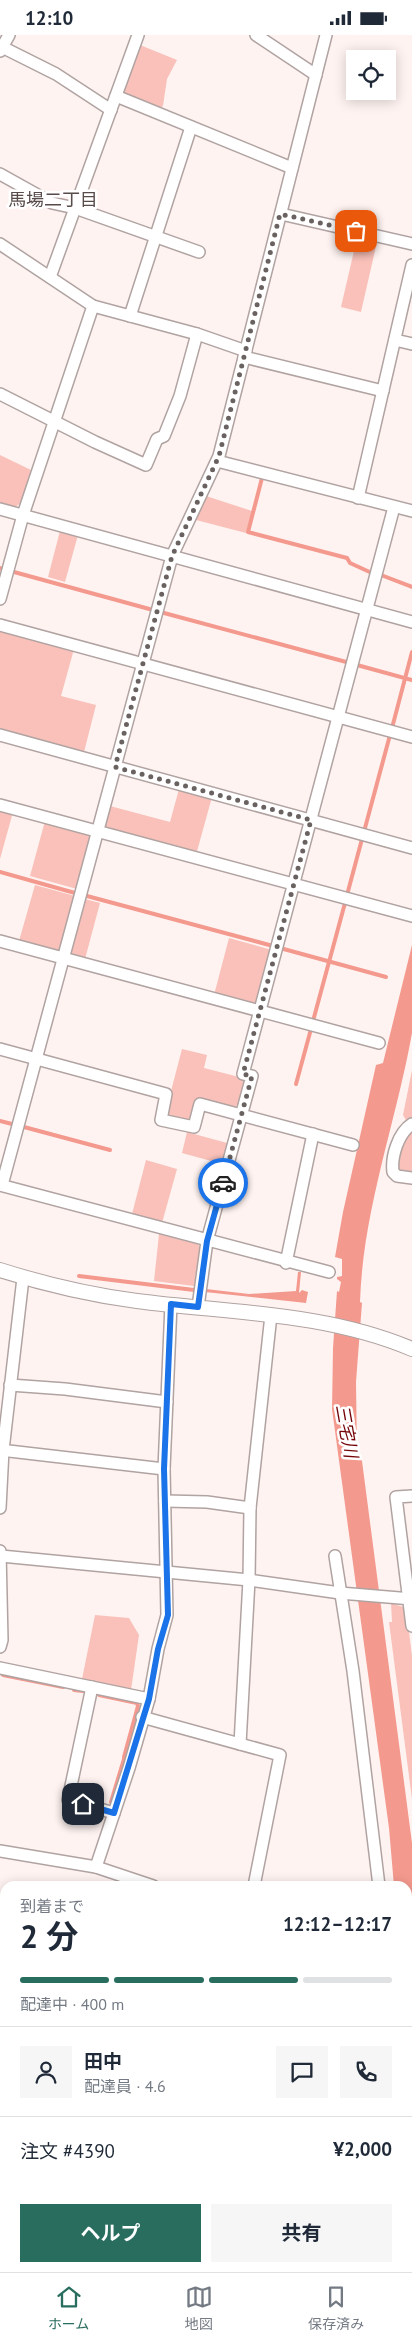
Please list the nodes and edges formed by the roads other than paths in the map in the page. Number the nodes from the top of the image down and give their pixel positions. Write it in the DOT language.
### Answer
graph roads {
  1 [pos="9,35"];
  2 [pos="138,35"];
  3 [pos="256,35"];
  4 [pos="326,35"];
  5 [pos="1,48"];
  6 [pos="316,75"];
  7 [pos="116,95"];
  8 [pos="111,110"];
  9 [pos="191,127"];
  10 [pos="292,169"];
  11 [pos="0,174"];
  12 [pos="75,208"];
  13 [pos="280,214"];
  14 [pos="154,237"];
  15 [pos="412,244"];
  16 [pos="0,245"];
  17 [pos="198,252"];
  18 [pos="412,265"];
  19 [pos="50,277"];
  20 [pos="93,306"];
  21 [pos="130,316"];
  22 [pos="197,334"];
  23 [pos="394,340"];
  24 [pos="412,344"];
  25 [pos="245,354"];
  26 [pos="383,391"];
  27 [pos="0,394"];
  28 [pos="53,421"];
  29 [pos="217,461"];
  30 [pos="358,498"];
  31 [pos="394,507"];
  32 [pos="0,509"];
  33 [pos="412,511"];
  34 [pos="23,515"];
  35 [pos="172,556"];
  36 [pos="0,599"];
  37 [pos="367,610"];
  38 [pos="412,622"];
  39 [pos="0,625"];
  40 [pos="143,664"];
  41 [pos="338,717"];
  42 [pos="0,735"];
  43 [pos="412,737"];
  44 [pos="115,767"];
  45 [pos="0,805"];
  46 [pos="311,820"];
  47 [pos="98,832"];
  48 [pos="412,847"];
  49 [pos="293,885"];
  50 [pos="412,917"];
  51 [pos="0,941"];
  52 [pos="64,958"];
  53 [pos="260,1011"];
  54 [pos="379,1043"];
  55 [pos="0,1049"];
  56 [pos="36,1059"];
  57 [pos="241,1115"];
  58 [pos="412,1124"];
  59 [pos="313,1134"];
  60 [pos="353,1145"];
  61 [pos="412,1178"];
  62 [pos="1,1185"];
  63 [pos="207,1241"];
  64 [pos="286,1263"];
  65 [pos="0,1270"];
  66 [pos="329,1273"];
  67 [pos="24,1278"];
  68 [pos="171,1304"];
  69 [pos="198,1307"];
  70 [pos="271,1315"];
  71 [pos="412,1349"];
  72 [pos="10,1385"];
  73 [pos="167,1402"];
  74 [pos="2,1450"];
  75 [pos="164,1469"];
  76 [pos="412,1496"];
  77 [pos="165,1501"];
  78 [pos="250,1507"];
  79 [pos="0,1508"];
  80 [pos="1,1554"];
  81 [pos="335,1556"];
  82 [pos="166,1572"];
  83 [pos="249,1580"];
  84 [pos="343,1594"];
  85 [pos="405,1598"];
  86 [pos="412,1626"];
  87 [pos="0,1647"];
  88 [pos="0,1667"];
  89 [pos="92,1687"];
  90 [pos="149,1699"];
  91 [pos="142,1717"];
  92 [pos="240,1744"];
  93 [pos="114,1813"];
  94 [pos="0,1851"];
  95 [pos="96,1867"];
  96 [pos="129,1881"];
  97 [pos="255,1881"];
  98 [pos="378,1881"];
  1 -- 5 [label="street"];
  2 -- 7 [label="street"];
  3 -- 6 [label="street"];
  4 -- 6 [label="street"];
  5 -- 8 [label="street"];
  6 -- 10 [label="street"];
  7 -- 8 [label="street"];
  7 -- 9 [label="street"];
  8 -- 12 [label="street"];
  9 -- 10 [label="street"];
  9 -- 14 [label="street"];
  10 -- 13 [label="street"];
  11 -- 12 [label="street"];
  12 -- 14 [label="street"];
  12 -- 19 [label="street"];
  13 -- 15 [label="street"];
  13 -- 25 [label="street"];
  14 -- 17 [label="street"];
  14 -- 21 [label="street"];
  16 -- 19 [label="street"];
  18 -- 23 [label="street"];
  19 -- 20 [label="street"];
  20 -- 21 [label="street"];
  20 -- 28 [label="street"];
  21 -- 22 [label="street"];
  22 -- 25 [label="street"];
  22 -- 28 [label="street"];
  23 -- 24 [label="street"];
  23 -- 26 [label="street"];
  25 -- 26 [label="street"];
  25 -- 29 [label="street"];
  26 -- 30 [label="street"];
  27 -- 28 [label="street"];
  28 -- 34 [label="street"];
  29 -- 30 [label="street"];
  29 -- 35 [label="street"];
  30 -- 31 [label="street"];
  31 -- 33 [label="street"];
  31 -- 37 [label="street"];
  32 -- 34 [label="street"];
  34 -- 35 [label="street"];
  34 -- 36 [label="street"];
  35 -- 37 [label="street"];
  35 -- 40 [label="street"];
  37 -- 38 [label="street"];
  37 -- 41 [label="street"];
  39 -- 40 [label="street"];
  40 -- 41 [label="street"];
  40 -- 44 [label="street"];
  41 -- 43 [label="street"];
  41 -- 46 [label="street"];
  42 -- 44 [label="street"];
  44 -- 46 [label="street"];
  44 -- 47 [label="street"];
  45 -- 47 [label="street"];
  46 -- 48 [label="street"];
  46 -- 49 [label="street"];
  47 -- 49 [label="street"];
  47 -- 52 [label="street"];
  49 -- 50 [label="street"];
  49 -- 53 [label="street"];
  51 -- 52 [label="street"];
  52 -- 53 [label="street"];
  52 -- 56 [label="street"];
  53 -- 54 [label="street"];
  53 -- 57 [label="street"];
  55 -- 56 [label="street"];
  56 -- 57 [label="street"];
  56 -- 62 [label="street"];
  57 -- 59 [label="street"];
  57 -- 63 [label="street"];
  58 -- 61 [label="street"];
  59 -- 60 [label="street"];
  59 -- 64 [label="street"];
  62 -- 63 [label="street"];
  63 -- 64 [label="street"];
  63 -- 69 [label="street"];
  64 -- 66 [label="street"];
  65 -- 67 [label="street"];
  67 -- 68 [label="street"];
  67 -- 72 [label="street"];
  68 -- 69 [label="street"];
  68 -- 73 [label="street"];
  69 -- 70 [label="street"];
  70 -- 71 [label="street"];
  70 -- 78 [label="street"];
  72 -- 73 [label="street"];
  72 -- 74 [label="street"];
  73 -- 75 [label="street"];
  74 -- 75 [label="street"];
  74 -- 79 [label="street"];
  75 -- 77 [label="street"];
  76 -- 85 [label="street"];
  77 -- 78 [label="street"];
  77 -- 82 [label="street"];
  78 -- 83 [label="street"];
  80 -- 82 [label="street"];
  80 -- 87 [label="street"];
  81 -- 84 [label="street"];
  82 -- 83 [label="street"];
  82 -- 90 [label="street"];
  83 -- 84 [label="street"];
  83 -- 92 [label="street"];
  84 -- 85 [label="street"];
  84 -- 98 [label="street"];
  85 -- 86 [label="street"];
  88 -- 89 [label="street"];
  89 -- 90 [label="street"];
  89 -- 93 [label="street"];
  90 -- 91 [label="street"];
  91 -- 92 [label="street"];
  91 -- 93 [label="street"];
  92 -- 97 [label="street"];
  93 -- 95 [label="street"];
  94 -- 95 [label="street"];
  95 -- 96 [label="street"];
}
